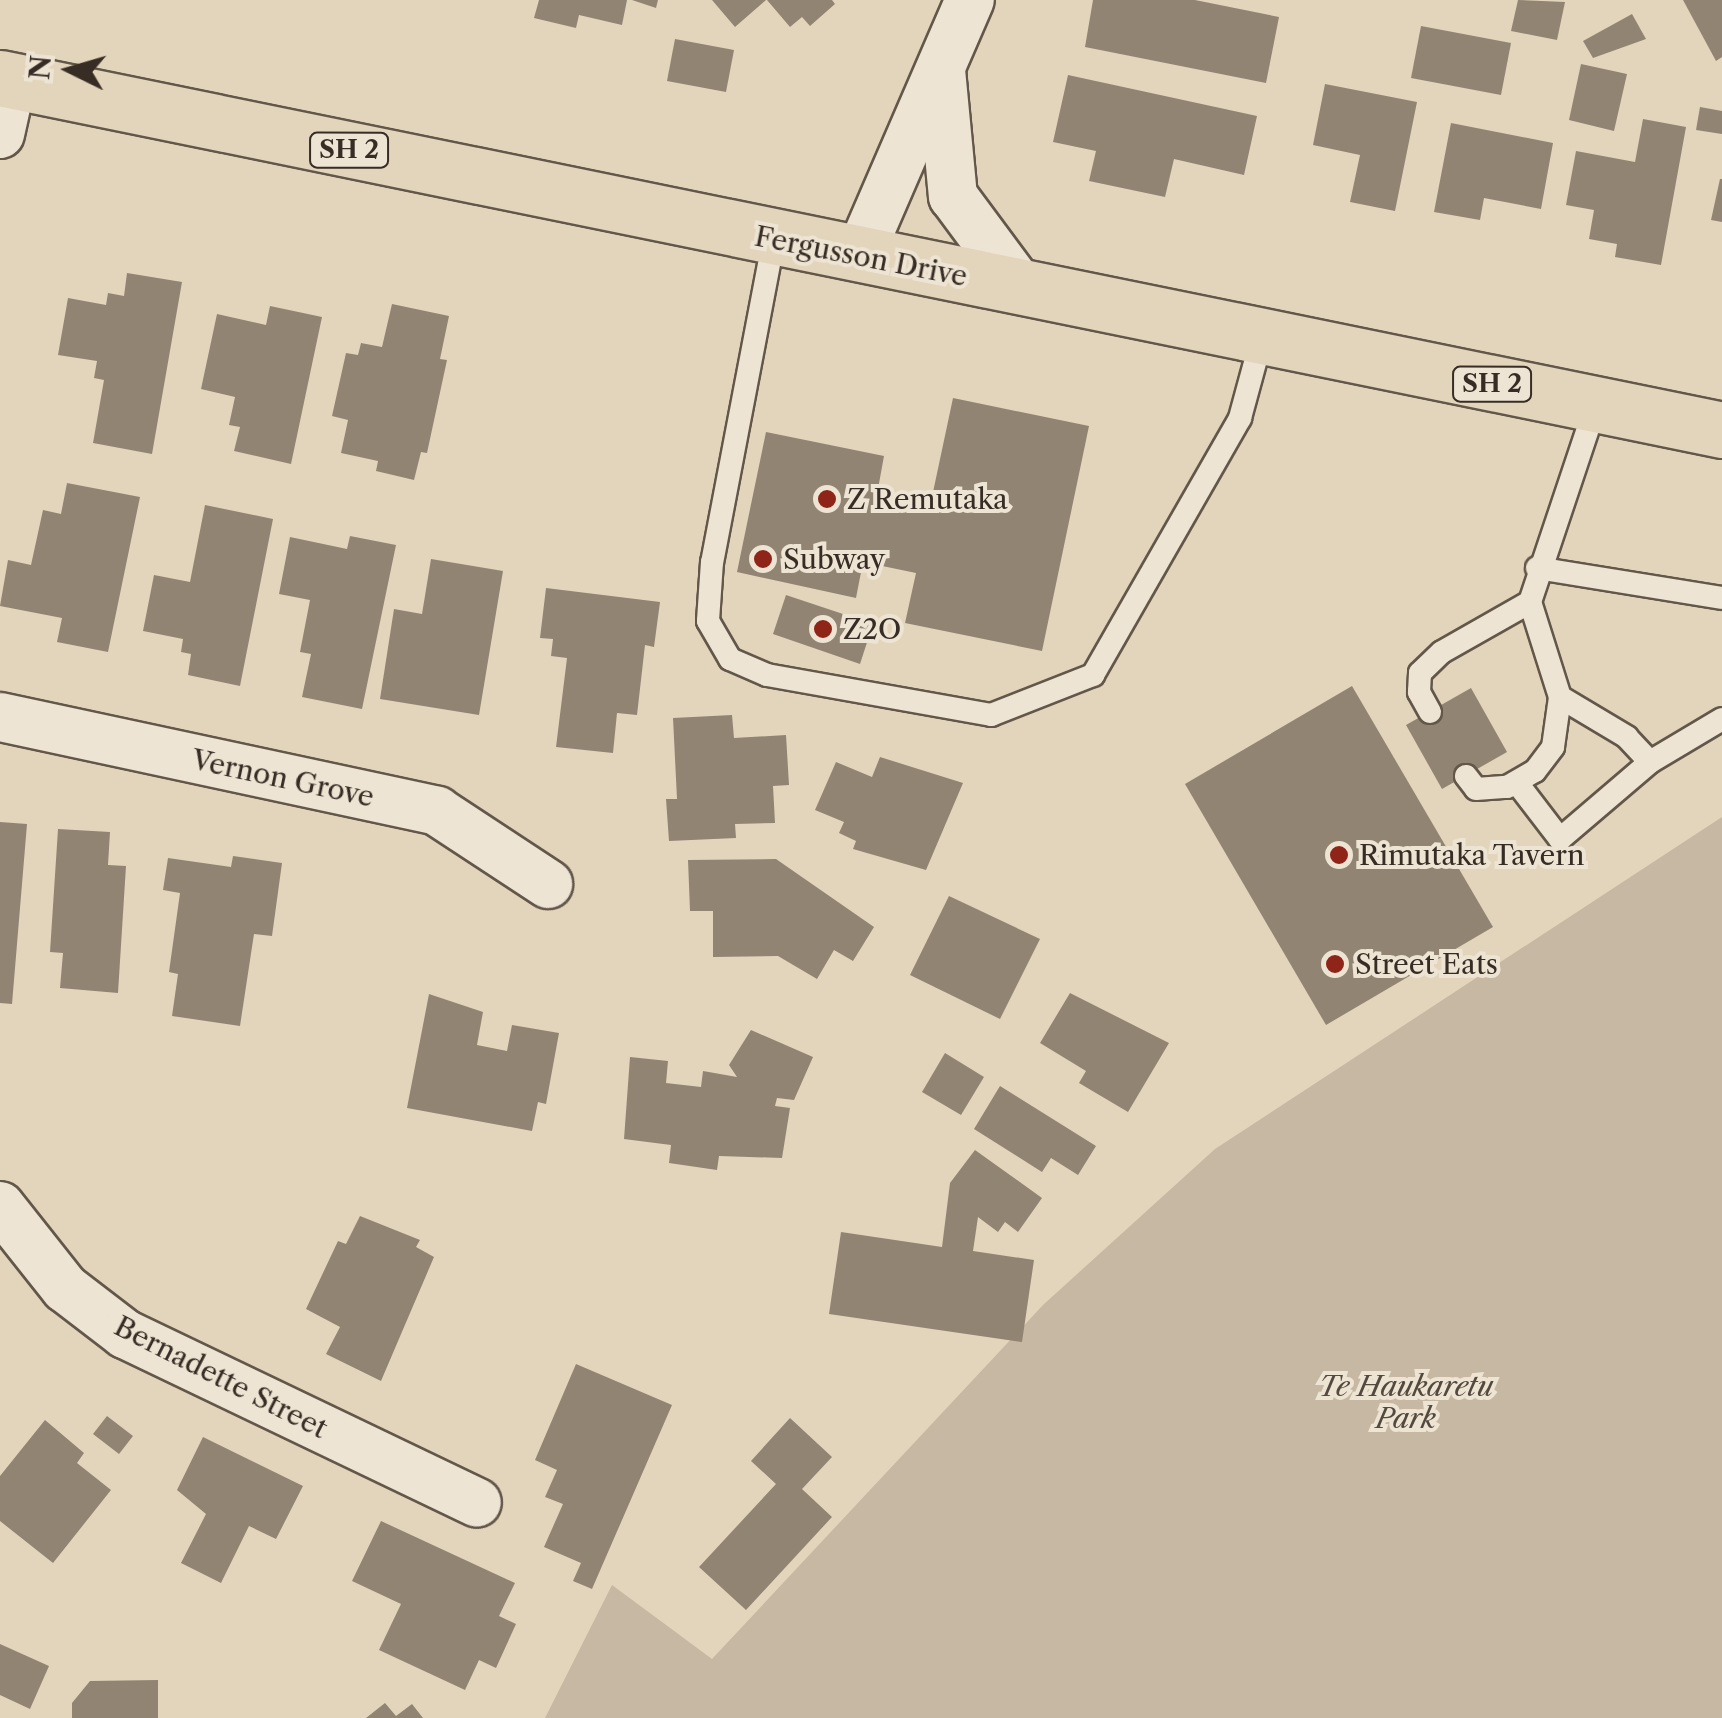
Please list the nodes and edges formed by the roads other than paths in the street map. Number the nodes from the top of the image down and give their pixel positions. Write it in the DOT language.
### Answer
graph roads {
  1 [pos="970,0"];
  2 [pos="940,57"];
  3 [pos="6,79"];
  4 [pos="0,134"];
  5 [pos="774,238"];
  6 [pos="859,256"];
  7 [pos="1021,288"];
  8 [pos="1262,337"];
  9 [pos="1596,405"];
  10 [pos="1722,430"];
  11 [pos="1537,568"];
  12 [pos="1722,598"];
  13 [pos="1530,602"];
  14 [pos="1560,697"];
  15 [pos="1430,712"];
  16 [pos="0,717"];
  17 [pos="1722,719"];
  18 [pos="1650,762"];
  19 [pos="1466,776"];
  20 [pos="1516,782"];
  21 [pos="548,884"];
  22 [pos="0,1206"];
  23 [pos="477,1502"];
  1 -- 2 [label="street"];
  2 -- 6 [label="street"];
  2 -- 7 [label="street"];
  3 -- 4 [label="street"];
  3 -- 5 [label="highway, Fergusson Drive / SH 2"];
  5 -- 6 [label="highway, Fergusson Drive / SH 2"];
  5 -- 8 [label="lane"];
  6 -- 7 [label="highway, Fergusson Drive / SH 2"];
  7 -- 8 [label="highway, Fergusson Drive / SH 2"];
  8 -- 9 [label="highway, Fergusson Drive / SH 2"];
  9 -- 10 [label="highway, Fergusson Drive / SH 2"];
  9 -- 11 [label="lane"];
  11 -- 12 [label="lane"];
  11 -- 13 [label="lane"];
  13 -- 14 [label="lane"];
  13 -- 15 [label="lane"];
  14 -- 18 [label="lane"];
  14 -- 20 [label="lane"];
  16 -- 21 [label="street, Vernon Grove"];
  17 -- 18 [label="lane"];
  18 -- 20 [label="lane"];
  19 -- 20 [label="lane"];
  22 -- 23 [label="street, Bernadette Street"];
}
